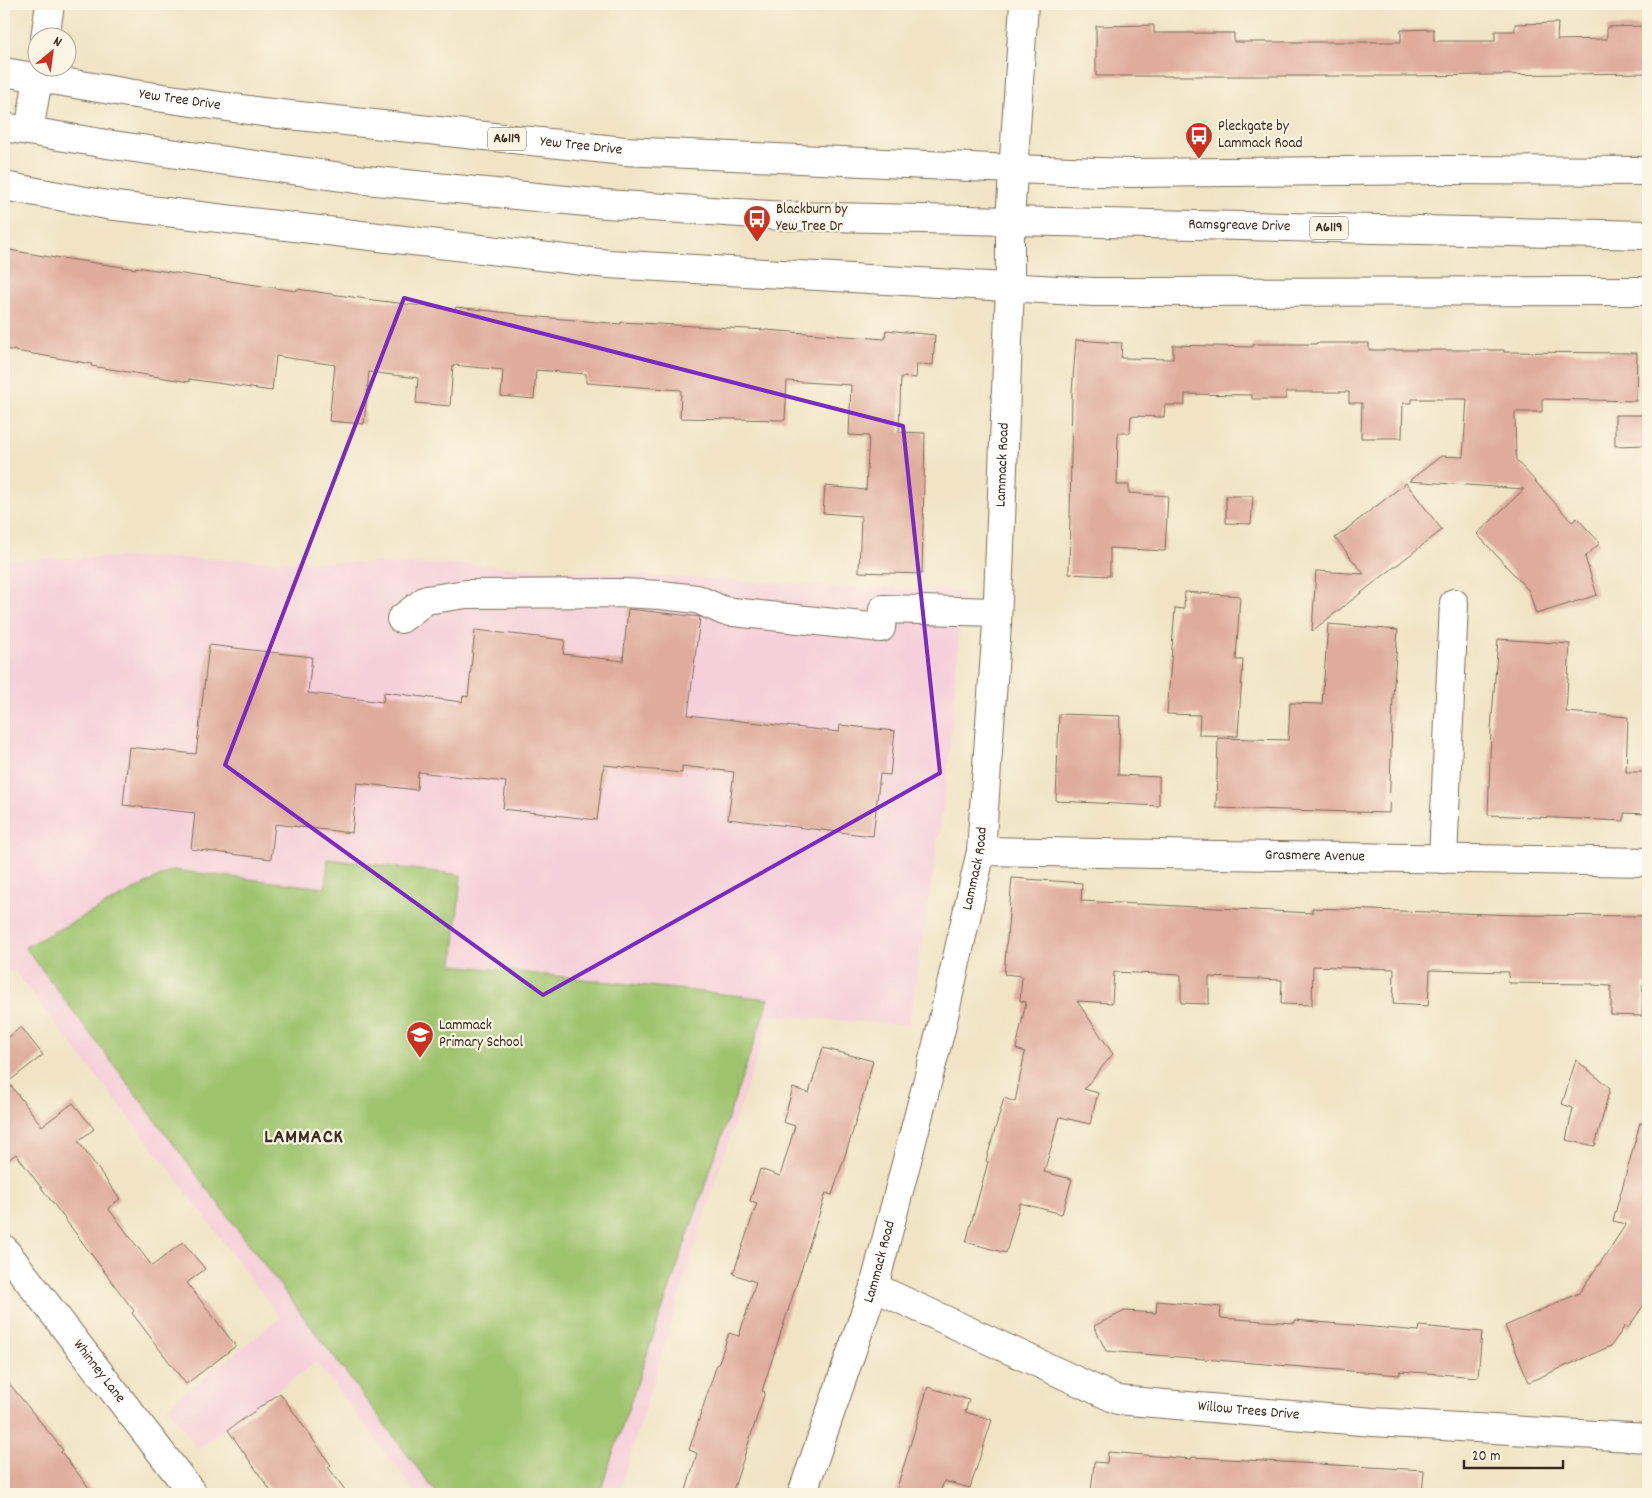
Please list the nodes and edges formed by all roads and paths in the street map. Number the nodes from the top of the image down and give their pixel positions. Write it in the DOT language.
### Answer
graph roads {
  1 [pos="50,4"];
  2 [pos="1024,4"];
  3 [pos="46,28"];
  4 [pos="4,72"];
  5 [pos="28,73"];
  6 [pos="37,78"];
  7 [pos="68,78"];
  8 [pos="17,129"];
  9 [pos="1013,169"];
  10 [pos="1648,171"];
  11 [pos="4,186"];
  12 [pos="1010,220"];
  13 [pos="1648,235"];
  14 [pos="1010,287"];
  15 [pos="1648,291"];
  16 [pos="1454,603"];
  17 [pos="997,612"];
  18 [pos="401,619"];
  19 [pos="981,851"];
  20 [pos="1443,858"];
  21 [pos="1648,862"];
  22 [pos="4,1249"];
  23 [pos="874,1287"];
  24 [pos="1648,1438"];
  25 [pos="193,1494"];
  26 [pos="802,1494"];
  1 -- 3 [label="main road"];
  2 -- 9 [label="main road"];
  4 -- 5 [label="main road, Yew Tree Drive / A6119"];
  6 -- 8 [label="main road"];
  7 -- 9 [label="main road, Yew Tree Drive / A6119"];
  8 -- 12 [label="main road, A6119"];
  9 -- 10 [label="main road, A6119"];
  9 -- 12 [label="main road, Lammack Road"];
  11 -- 14 [label="main road"];
  12 -- 13 [label="main road, Ramsgreave Drive / A6119"];
  12 -- 14 [label="main road, Lammack Road"];
  14 -- 15 [label="main road"];
  14 -- 17 [label="main road, Lammack Road"];
  16 -- 20 [label="main road"];
  17 -- 18 [label="main road"];
  17 -- 19 [label="main road, Lammack Road"];
  19 -- 20 [label="main road, Grasmere Avenue"];
  19 -- 23 [label="main road, Lammack Road"];
  20 -- 21 [label="main road, Grasmere Avenue"];
  22 -- 25 [label="main road, Whinney Lane"];
  23 -- 24 [label="main road, Willow Trees Drive"];
  23 -- 26 [label="main road, Lammack Road"];
}
